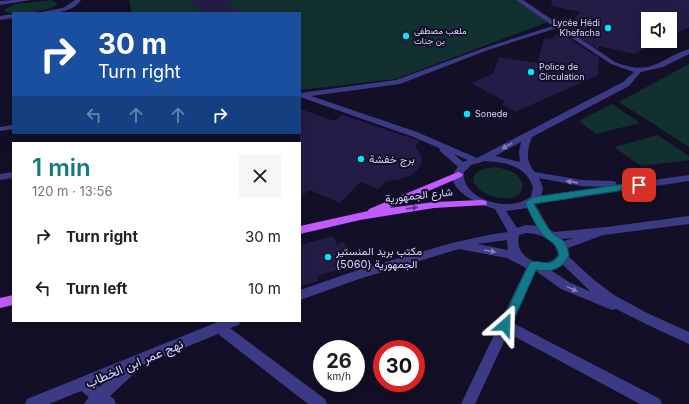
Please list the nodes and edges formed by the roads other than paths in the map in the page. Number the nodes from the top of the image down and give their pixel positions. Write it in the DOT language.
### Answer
graph roads {
  1 [pos="28,0"];
  2 [pos="78,0"];
  3 [pos="519,0"];
  4 [pos="1,2"];
  5 [pos="0,9"];
  6 [pos="44,12"];
  7 [pos="12,16"];
  8 [pos="0,18"];
  9 [pos="558,26"];
  10 [pos="689,51"];
  11 [pos="639,70"];
  12 [pos="301,95"];
  13 [pos="12,128"];
  14 [pos="0,129"];
  15 [pos="528,134"];
  16 [pos="437,143"];
  17 [pos="485,158"];
  18 [pos="475,160"];
  19 [pos="460,171"];
  20 [pos="529,172"];
  21 [pos="12,175"];
  22 [pos="0,177"];
  23 [pos="689,178"];
  24 [pos="652,183"];
  25 [pos="531,202"];
  26 [pos="482,203"];
  27 [pos="499,208"];
  28 [pos="360,216"];
  29 [pos="686,222"];
  30 [pos="301,230"];
  31 [pos="608,231"];
  32 [pos="549,234"];
  33 [pos="513,235"];
  34 [pos="459,245"];
  35 [pos="563,252"];
  36 [pos="521,259"];
  37 [pos="537,266"];
  38 [pos="301,295"];
  39 [pos="12,300"];
  40 [pos="0,303"];
  41 [pos="631,311"];
  42 [pos="232,322"];
  43 [pos="505,325"];
  44 [pos="219,327"];
  45 [pos="689,338"];
  46 [pos="138,361"];
  47 [pos="84,384"];
  48 [pos="100,401"];
  49 [pos="32,404"];
  50 [pos="320,404"];
  51 [pos="468,404"];
  52 [pos="656,404"];
  1 -- 4 [label="street"];
  2 -- 6 [label="street"];
  3 -- 9 [label="street"];
  4 -- 5 [label="street"];
  7 -- 8 [label="street"];
  9 -- 11 [label="street"];
  9 -- 12 [label="street"];
  10 -- 11 [label="street"];
  11 -- 15 [label="street"];
  12 -- 16 [label="street"];
  13 -- 14 [label="street"];
  15 -- 17 [label="street, one-way"];
  15 -- 20 [label="street"];
  16 -- 18 [label="street"];
  16 -- 19 [label="street"];
  17 -- 18 [label="street"];
  17 -- 20 [label="street"];
  18 -- 19 [label="street"];
  19 -- 26 [label="street"];
  19 -- 28 [label="main road, شارع الجمهورية"];
  24 -- 20 [label="street, one-way"];
  20 -- 25 [label="street"];
  21 -- 22 [label="street"];
  23 -- 24 [label="street"];
  24 -- 25 [label="street"];
  25 -- 27 [label="street"];
  25 -- 32 [label="street"];
  26 -- 27 [label="street"];
  28 -- 26 [label="main road, شارع الجمهورية, one-way"];
  27 -- 33 [label="street"];
  28 -- 30 [label="main road, شارع الجمهورية"];
  29 -- 31 [label="street"];
  31 -- 32 [label="street"];
  31 -- 35 [label="street"];
  32 -- 33 [label="street"];
  32 -- 35 [label="street"];
  33 -- 34 [label="street"];
  33 -- 36 [label="street"];
  34 -- 36 [label="street, one-way"];
  34 -- 38 [label="street"];
  35 -- 37 [label="street"];
  35 -- 41 [label="street"];
  36 -- 37 [label="street"];
  37 -- 41 [label="street, one-way"];
  37 -- 43 [label="street"];
  39 -- 40 [label="main road"];
  41 -- 45 [label="street"];
  42 -- 44 [label="street, نهج عمر ابن الخطاب"];
  43 -- 51 [label="street"];
  43 -- 52 [label="street"];
  44 -- 46 [label="street, نهج عمر ابن الخطاب"];
  44 -- 50 [label="street"];
  46 -- 47 [label="street, نهج عمر ابن الخطاب"];
  46 -- 48 [label="street"];
  47 -- 48 [label="street"];
  47 -- 49 [label="street, نهج عمر ابن الخطاب"];
}
